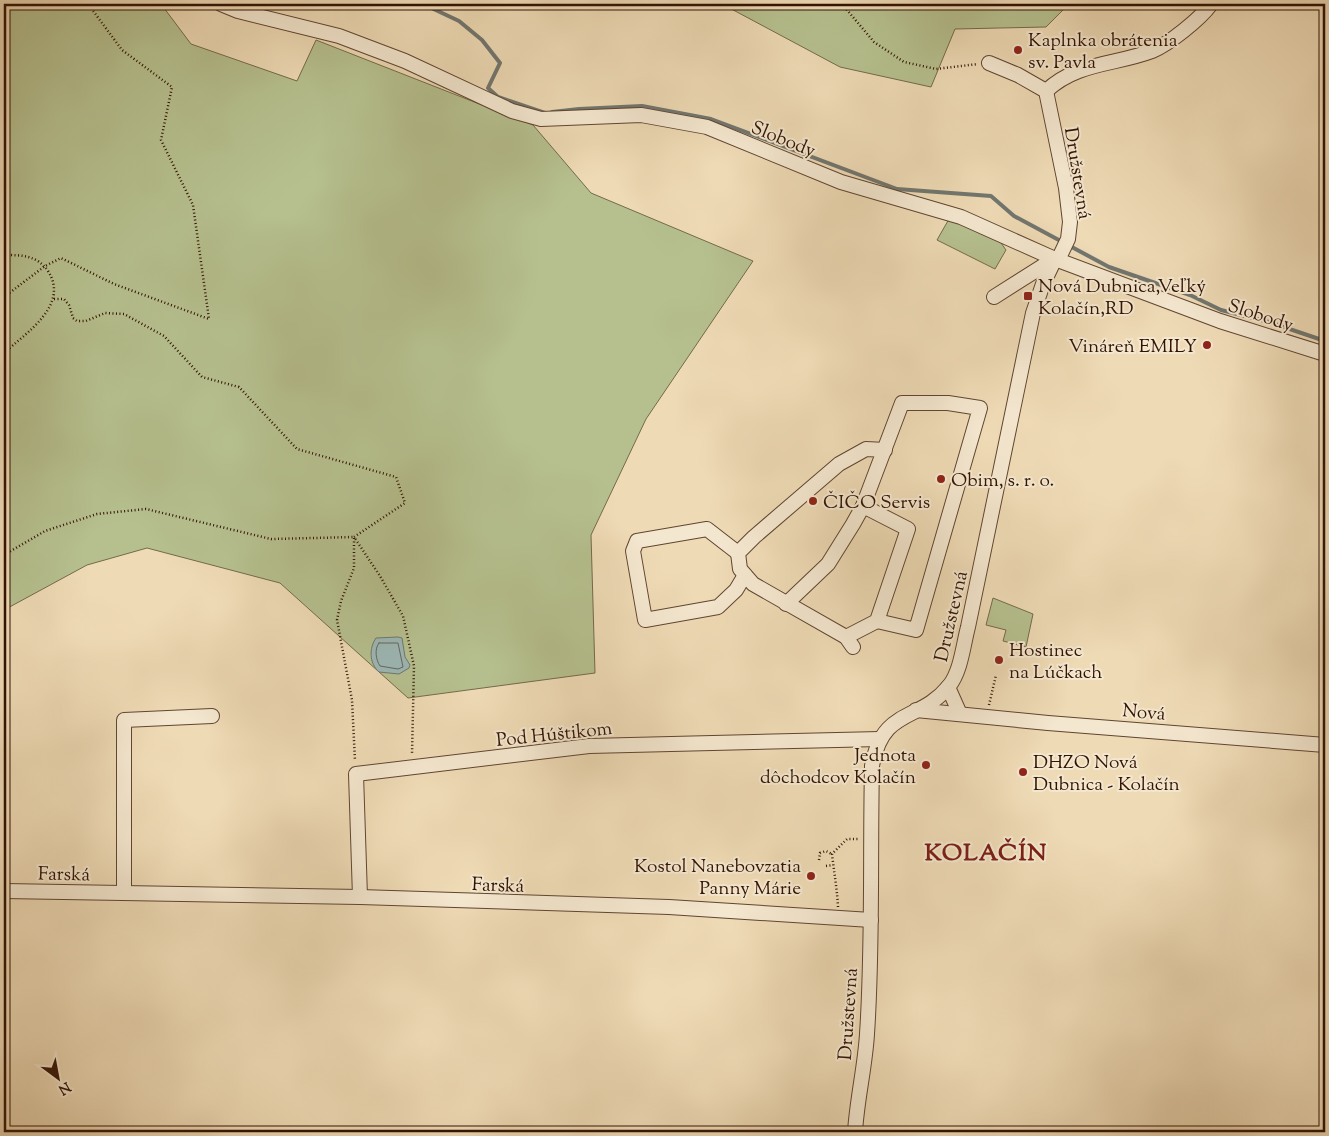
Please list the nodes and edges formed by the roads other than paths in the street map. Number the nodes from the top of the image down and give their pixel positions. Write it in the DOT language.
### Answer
graph roads {
  1 [pos="221,4"];
  2 [pos="1211,4"];
  3 [pos="989,62"];
  4 [pos="1046,90"];
  5 [pos="1061,251"];
  6 [pos="994,297"];
  7 [pos="1325,354"];
  8 [pos="885,450"];
  9 [pos="863,506"];
  10 [pos="738,553"];
  11 [pos="745,575"];
  12 [pos="786,604"];
  13 [pos="877,621"];
  14 [pos="948,687"];
  15 [pos="916,710"];
  16 [pos="960,714"];
  17 [pos="212,716"];
  18 [pos="880,739"];
  19 [pos="1325,745"];
  20 [pos="4,892"];
  21 [pos="124,893"];
  22 [pos="360,898"];
  23 [pos="871,920"];
  24 [pos="855,1132"];
  1 -- 5 [label="street, Slobody"];
  2 -- 4 [label="street"];
  3 -- 4 [label="street"];
  4 -- 5 [label="street, Družstevná"];
  5 -- 6 [label="street"];
  5 -- 7 [label="street, Slobody"];
  5 -- 14 [label="street, Družstevná"];
  8 -- 9 [label="street"];
  8 -- 10 [label="street"];
  8 -- 13 [label="street"];
  9 -- 12 [label="street"];
  9 -- 13 [label="street"];
  10 -- 11 [label="street"];
  10 -- 11 [label="street"];
  11 -- 12 [label="street"];
  12 -- 13 [label="street"];
  14 -- 15 [label="street, Družstevná"];
  14 -- 16 [label="street"];
  15 -- 16 [label="street, Nová"];
  15 -- 18 [label="street, Družstevná"];
  16 -- 19 [label="street, Nová"];
  17 -- 21 [label="street"];
  18 -- 22 [label="street, Pod Húštikom"];
  18 -- 23 [label="street, Družstevná"];
  20 -- 21 [label="street, Farská"];
  21 -- 22 [label="street, Farská"];
  22 -- 23 [label="street, Farská"];
  23 -- 24 [label="street, Družstevná"];
}
